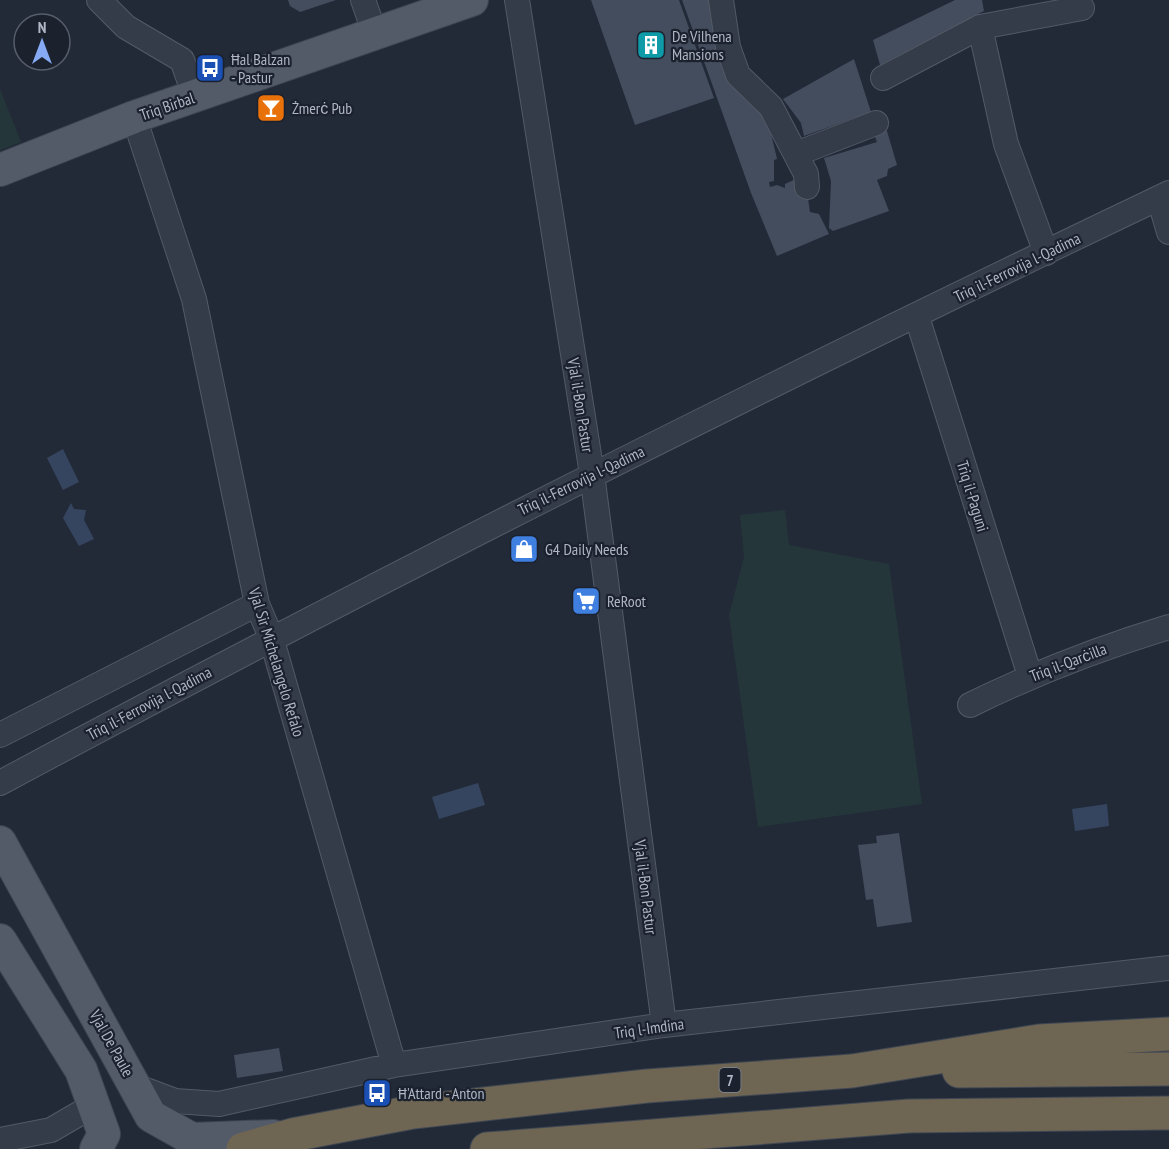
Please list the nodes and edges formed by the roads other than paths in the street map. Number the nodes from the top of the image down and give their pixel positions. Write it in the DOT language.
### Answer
graph roads {
  1 [pos="99,0"];
  2 [pos="363,0"];
  3 [pos="472,0"];
  4 [pos="517,0"];
  5 [pos="721,0"];
  6 [pos="1082,8"];
  7 [pos="980,27"];
  8 [pos="375,34"];
  9 [pos="883,78"];
  10 [pos="195,96"];
  11 [pos="134,117"];
  12 [pos="876,123"];
  13 [pos="796,154"];
  14 [pos="0,170"];
  15 [pos="807,186"];
  16 [pos="1164,195"];
  17 [pos="1169,232"];
  18 [pos="1046,253"];
  19 [pos="917,317"];
  20 [pos="592,474"];
  21 [pos="257,604"];
  22 [pos="1169,627"];
  23 [pos="272,637"];
  24 [pos="1030,676"];
  25 [pos="970,705"];
  26 [pos="0,735"];
  27 [pos="0,783"];
  28 [pos="0,842"];
  29 [pos="0,940"];
  30 [pos="1169,968"];
  31 [pos="664,1025"];
  32 [pos="1169,1034"];
  33 [pos="394,1065"];
  34 [pos="1169,1069"];
  35 [pos="852,1071"];
  36 [pos="135,1086"];
  37 [pos="94,1105"];
  38 [pos="1169,1113"];
  39 [pos="292,1135"];
  40 [pos="0,1140"];
  41 [pos="96,1149"];
  42 [pos="243,1149"];
  43 [pos="487,1149"];
  1 -- 10 [label="street"];
  2 -- 8 [label="street"];
  3 -- 8 [label="main road, Triq Birbal"];
  4 -- 20 [label="street, Vjal il-Bon Pastur"];
  5 -- 13 [label="street"];
  6 -- 7 [label="street"];
  7 -- 9 [label="street"];
  7 -- 18 [label="street"];
  8 -- 10 [label="main road, Triq Birbal"];
  10 -- 11 [label="main road, Triq Birbal"];
  11 -- 14 [label="main road, Triq Birbal"];
  11 -- 21 [label="street, Vjal Sir Michelangelo Refalo"];
  12 -- 13 [label="street"];
  13 -- 15 [label="street"];
  16 -- 17 [label="street"];
  16 -- 18 [label="street, Triq il-Ferrovija l-Qadima"];
  18 -- 19 [label="street, Triq il-Ferrovija l-Qadima"];
  19 -- 20 [label="street, Triq il-Ferrovija l-Qadima"];
  19 -- 24 [label="street, Triq il-Paguni"];
  20 -- 23 [label="street, Triq il-Ferrovija l-Qadima"];
  20 -- 31 [label="street, Vjal il-Bon Pastur"];
  21 -- 23 [label="street, Vjal Sir Michelangelo Refalo"];
  21 -- 26 [label="street"];
  22 -- 24 [label="street, Triq il-Qarċilla"];
  23 -- 27 [label="street, Triq il-Ferrovija l-Qadima"];
  23 -- 33 [label="street, Vjal Sir Michelangelo Refalo"];
  24 -- 25 [label="street, Triq il-Qarċilla"];
  28 -- 36 [label="main road, Vjal De Paule"];
  29 -- 37 [label="main road"];
  30 -- 31 [label="street, Triq l-Imdina"];
  31 -- 33 [label="street, Triq l-Imdina"];
  32 -- 35 [label="highway, 7"];
  33 -- 36 [label="street, Triq l-Imdina"];
  34 -- 35 [label="highway, 7"];
  35 -- 39 [label="highway, 7"];
  36 -- 39 [label="main road, Vjal De Paule"];
  37 -- 40 [label="street"];
  37 -- 41 [label="main road"];
  38 -- 43 [label="highway"];
  39 -- 42 [label="highway, 7"];
}
